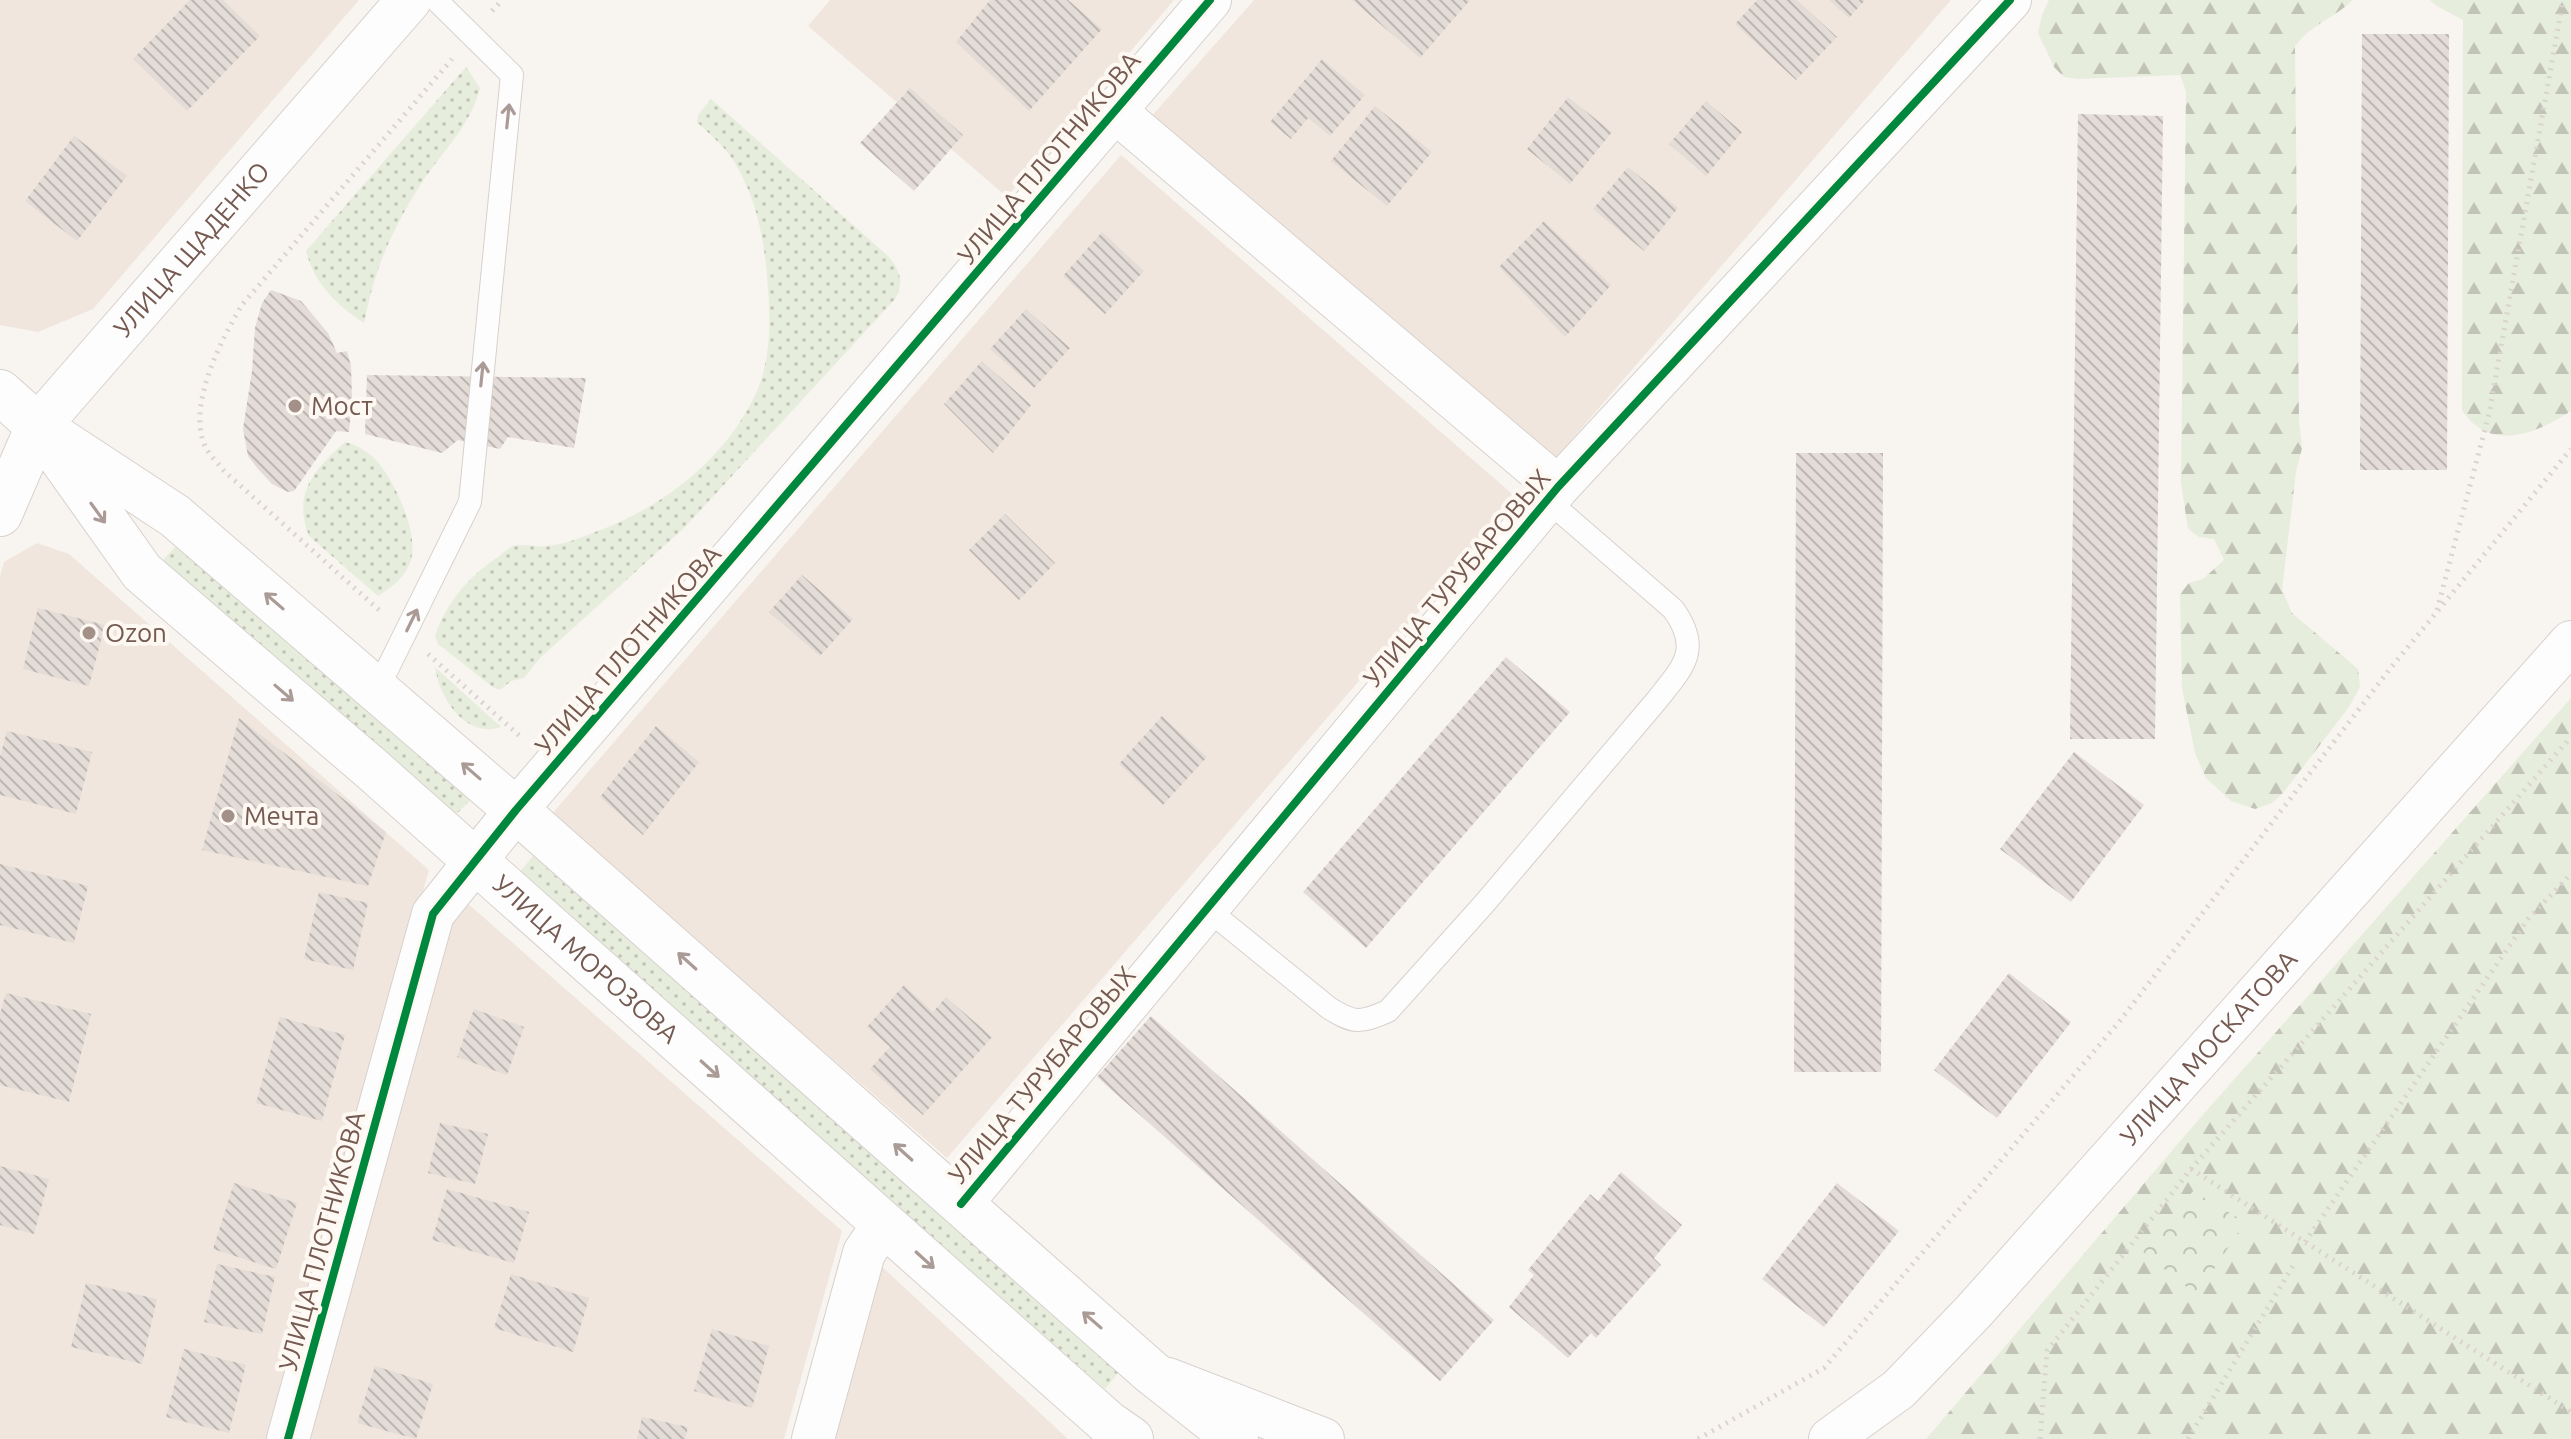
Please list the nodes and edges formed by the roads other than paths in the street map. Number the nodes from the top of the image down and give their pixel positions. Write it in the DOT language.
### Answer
graph roads {
  1 [pos="409,0"];
  2 [pos="436,0"];
  3 [pos="1210,0"];
  4 [pos="2010,0"];
  5 [pos="1116,112"];
  6 [pos="0,392"];
  7 [pos="38,426"];
  8 [pos="1552,494"];
  9 [pos="0,514"];
  10 [pos="2571,642"];
  11 [pos="377,690"];
  12 [pos="516,810"];
  13 [pos="475,860"];
  14 [pos="1207,909"];
  15 [pos="961,1204"];
  16 [pos="884,1223"];
  17 [pos="1151,1372"];
  18 [pos="1121,1434"];
  19 [pos="288,1439"];
  20 [pos="813,1439"];
  21 [pos="1236,1439"];
  22 [pos="1323,1439"];
  23 [pos="1830,1439"];
  1 -- 7 [label="main road, УЛИЦА ЩАДЕНКО"];
  11 -- 2 [label="lane, one-way"];
  3 -- 5 [label="street, УЛИЦА ПЛОТНИКОВА"];
  4 -- 8 [label="street, УЛИЦА ТУРУБАРОВЫХ"];
  5 -- 8 [label="street"];
  5 -- 12 [label="street, УЛИЦА ПЛОТНИКОВА"];
  6 -- 7 [label="main road, УЛИЦА МОРОЗОВА"];
  7 -- 9 [label="main road, УЛИЦА ЩАДЕНКО"];
  11 -- 7 [label="main road, УЛИЦА МОРОЗОВА, one-way"];
  7 -- 13 [label="main road, УЛИЦА МОРОЗОВА, one-way"];
  8 -- 14 [label="street, УЛИЦА ТУРУБАРОВЫХ"];
  8 -- 14 [label="lane"];
  10 -- 23 [label="street, УЛИЦА МОСКАТОВА"];
  12 -- 11 [label="main road, УЛИЦА МОРОЗОВА, one-way"];
  12 -- 13 [label="street, УЛИЦА ПЛОТНИКОВА"];
  15 -- 12 [label="main road, УЛИЦА МОРОЗОВА, one-way"];
  13 -- 16 [label="main road, УЛИЦА МОРОЗОВА, one-way"];
  13 -- 19 [label="street, УЛИЦА ПЛОТНИКОВА"];
  14 -- 15 [label="street, УЛИЦА ТУРУБАРОВЫХ"];
  17 -- 15 [label="main road, УЛИЦА МОРОЗОВА, one-way"];
  16 -- 18 [label="main road, УЛИЦА МОРОЗОВА, one-way"];
  16 -- 20 [label="street"];
  17 -- 21 [label="main road, УЛИЦА МОРОЗОВА"];
  17 -- 22 [label="street"];
}
